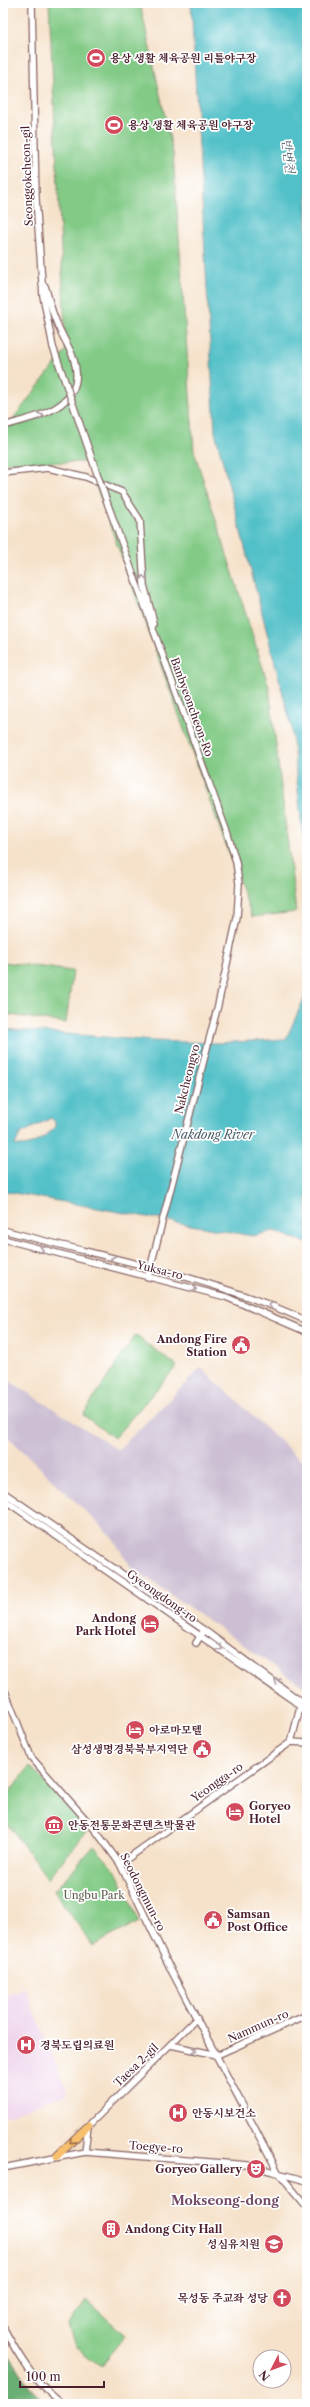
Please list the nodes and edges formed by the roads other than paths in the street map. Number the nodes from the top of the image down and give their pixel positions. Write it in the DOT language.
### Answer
graph roads {
  1 [pos="32,3"];
  2 [pos="42,279"];
  3 [pos="3,426"];
  4 [pos="3,473"];
  5 [pos="108,505"];
  6 [pos="154,629"];
  7 [pos="237,918"];
  8 [pos="3,1230"];
  9 [pos="3,1239"];
  10 [pos="151,1268"];
  11 [pos="148,1277"];
  12 [pos="307,1321"];
  13 [pos="307,1332"];
  14 [pos="4,1496"];
  15 [pos="203,1632"];
  16 [pos="196,1643"];
  17 [pos="3,1686"];
  18 [pos="301,1704"];
  19 [pos="307,1706"];
  20 [pos="307,1714"];
  21 [pos="291,1742"];
  22 [pos="307,1742"];
  23 [pos="120,1864"];
  24 [pos="307,2015"];
  25 [pos="197,2018"];
  26 [pos="171,2045"];
  27 [pos="217,2055"];
  28 [pos="88,2126"];
  29 [pos="85,2152"];
  30 [pos="56,2156"];
  31 [pos="3,2168"];
  32 [pos="278,2172"];
  33 [pos="307,2181"];
  34 [pos="307,2207"];
  35 [pos="3,2327"];
  36 [pos="62,2404"];
  1 -- 2 [label="street, Seonggokcheon-gil"];
  3 -- 2 [label="street, one-way"];
  2 -- 5 [label="street, Seonggokcheon-gil, bridge"];
  6 -- 4 [label="street, one-way"];
  5 -- 6 [label="street, Banbyeoncheon-Ro"];
  6 -- 7 [label="street, Banbyeoncheon-Ro"];
  7 -- 10 [label="street, Nakcheongyo"];
  10 -- 8 [label="street, Yuksa-ro, one-way"];
  9 -- 11 [label="street, Yuksa-ro, one-way"];
  10 -- 11 [label="street, Nakcheongyo"];
  12 -- 10 [label="street, Yuksa-ro, one-way"];
  11 -- 13 [label="street, Yuksa-ro, one-way"];
  14 -- 15 [label="street, Gyeongdong-ro"];
  15 -- 16 [label="street"];
  15 -- 18 [label="street, Gyeongdong-ro"];
  17 -- 23 [label="street, Seodongmun-ro"];
  18 -- 19 [label="street, Gyeongdong-ro"];
  18 -- 20 [label="street, Gyeongdong-ro"];
  18 -- 21 [label="street"];
  21 -- 22 [label="street"];
  21 -- 23 [label="street, Yeongga-ro"];
  23 -- 25 [label="street, Seodongmun-ro"];
  24 -- 27 [label="street, Nammun-ro"];
  25 -- 26 [label="street, Taesa 2-gil"];
  25 -- 27 [label="street, Seodongmun-ro"];
  26 -- 27 [label="street, one-way"];
  26 -- 28 [label="street, Taesa 2-gil"];
  27 -- 32 [label="street, Seodongmun-ro"];
  28 -- 29 [label="street"];
  28 -- 30 [label="main road, one-way"];
  29 -- 30 [label="street, Toegye-ro"];
  29 -- 32 [label="street, Toegye-ro"];
  30 -- 31 [label="street, Toegye-ro"];
  32 -- 33 [label="street, Toegye-ro"];
  32 -- 34 [label="street, Seodongmun-ro"];
  35 -- 36 [label="street"];
}
